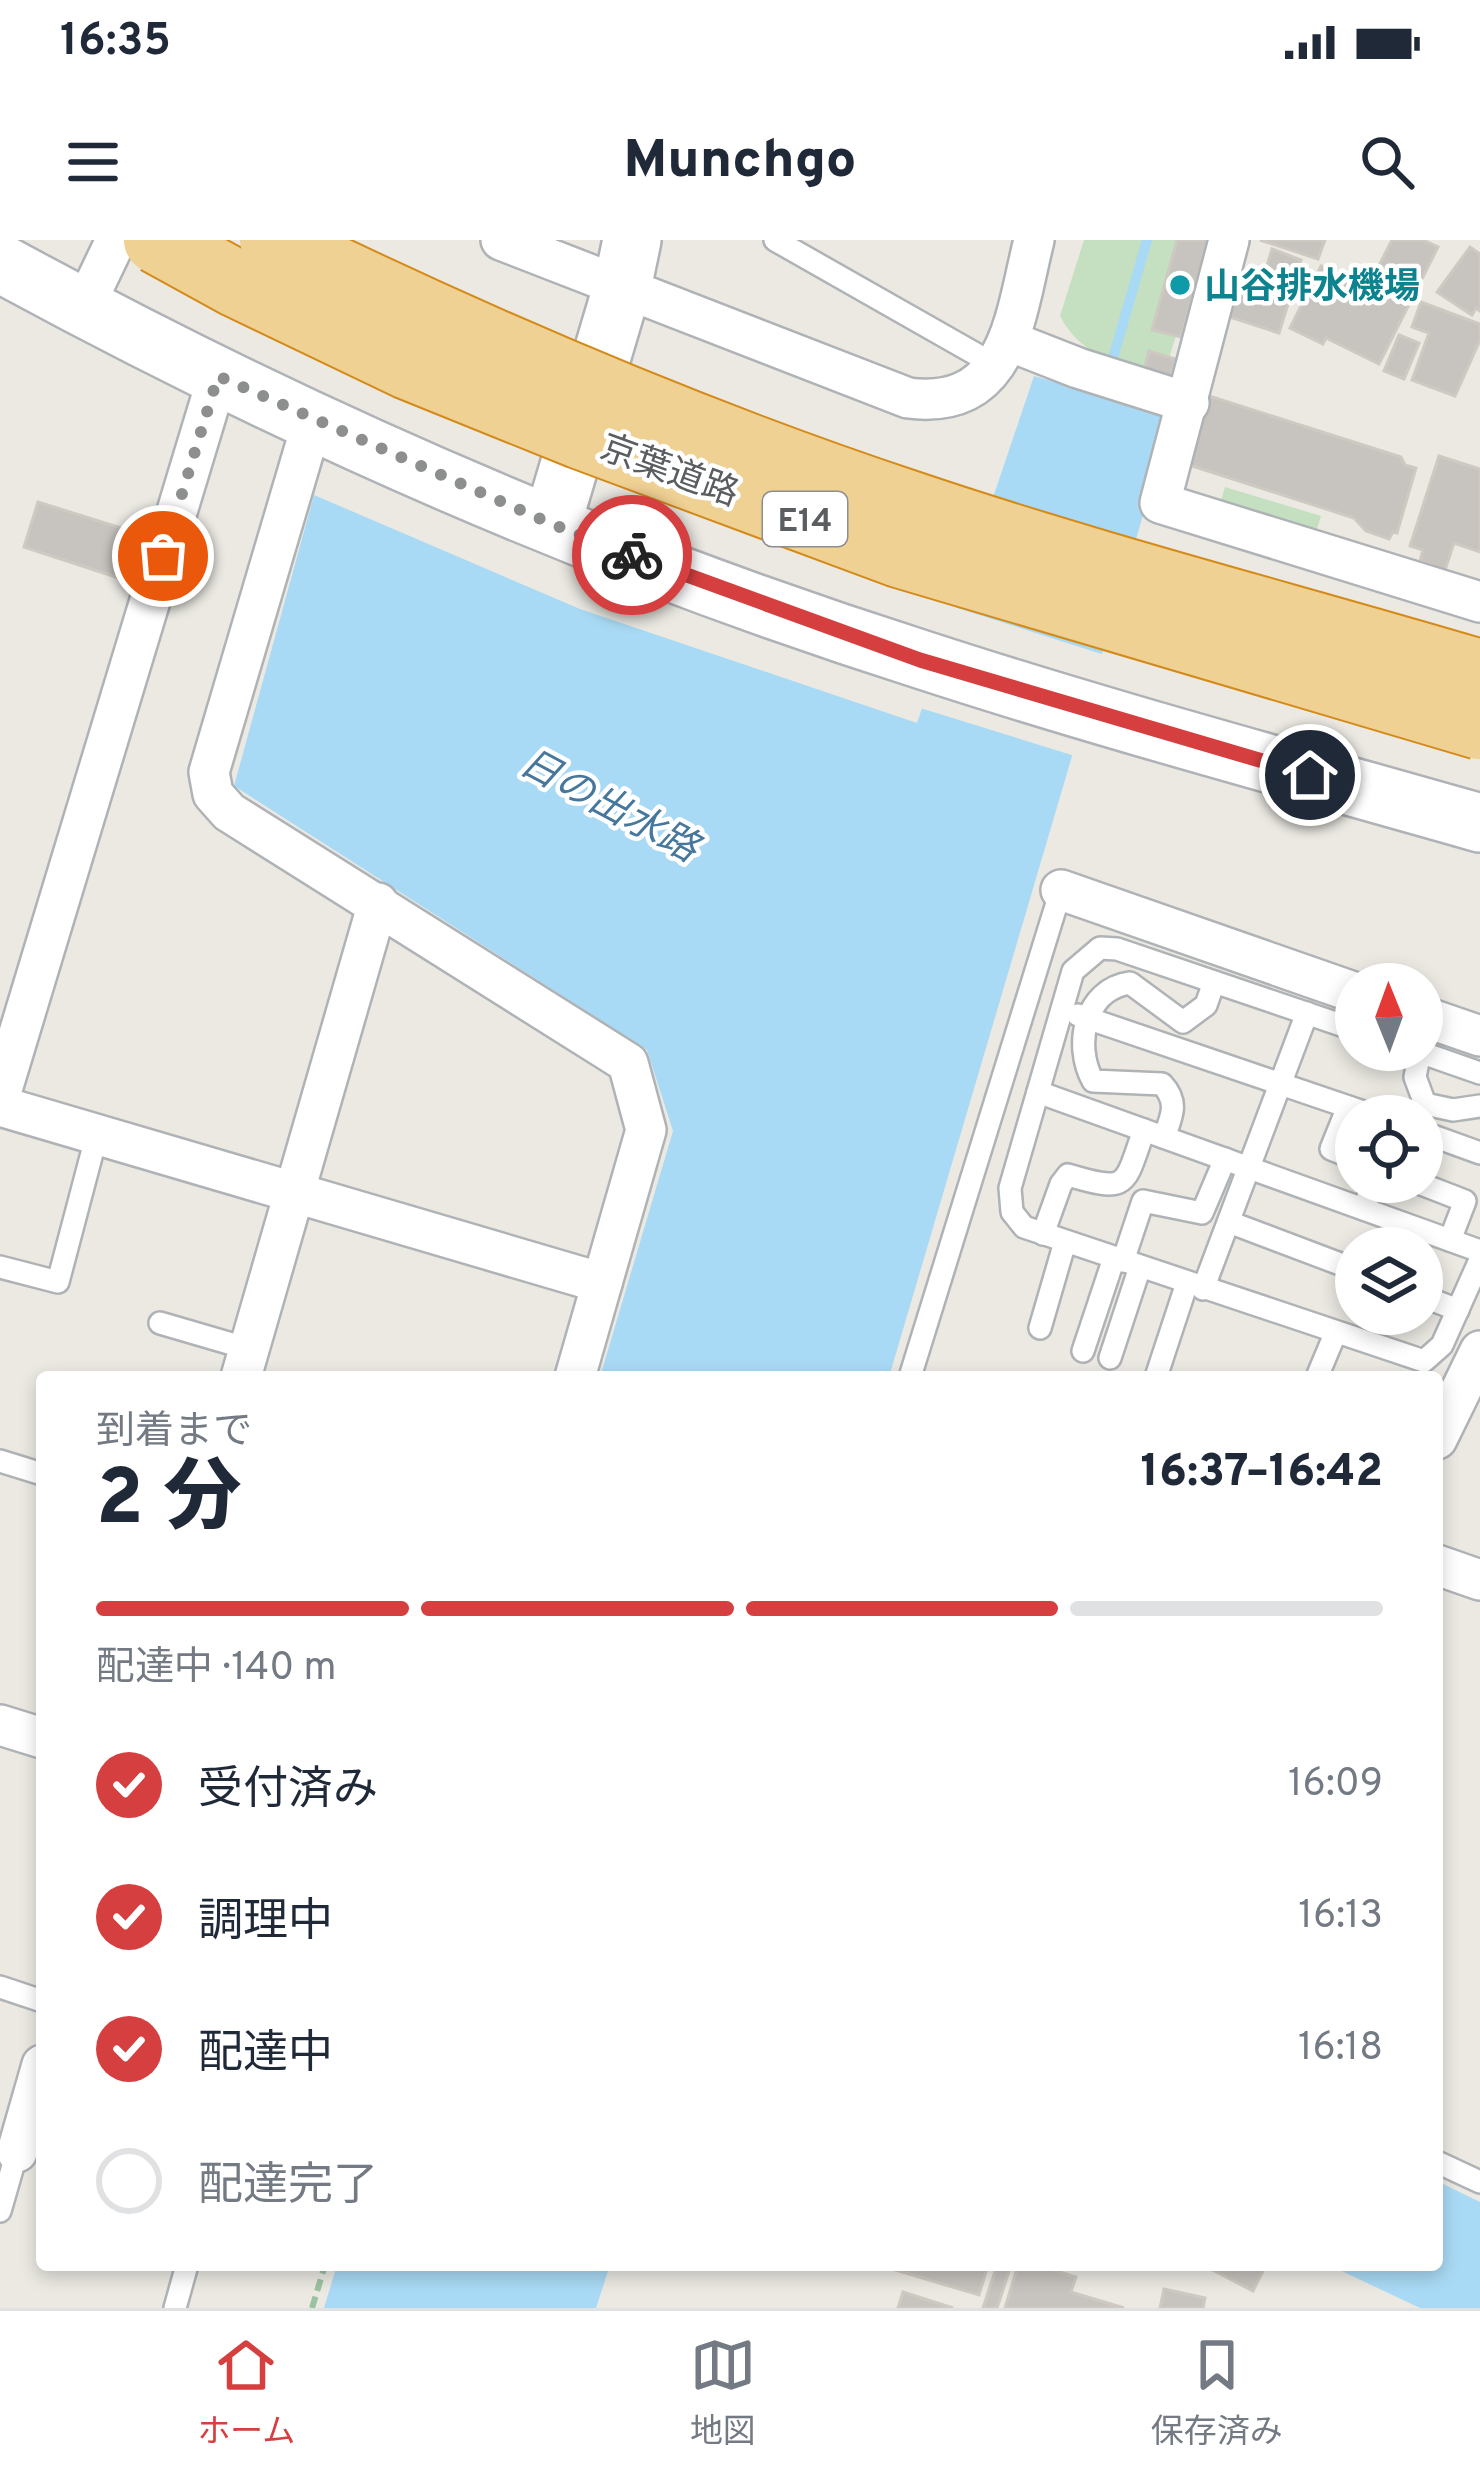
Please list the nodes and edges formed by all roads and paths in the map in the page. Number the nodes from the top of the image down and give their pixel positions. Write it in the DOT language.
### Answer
graph roads {
  1 [pos="116,240"];
  2 [pos="157,240"];
  3 [pos="273,240"];
  4 [pos="502,240"];
  5 [pos="775,240"];
  6 [pos="1034,240"];
  7 [pos="1228,240"];
  8 [pos="0,263"];
  9 [pos="627,264"];
  10 [pos="83,308"];
  11 [pos="1002,353"];
  12 [pos="218,376"];
  13 [pos="1189,403"];
  14 [pos="313,420"];
  15 [pos="552,524"];
  16 [pos="1480,602"];
  17 [pos="1480,673"];
  18 [pos="1480,726"];
  19 [pos="1480,823"];
  20 [pos="1060,890"];
  21 [pos="378,903"];
  22 [pos="1214,982"];
  23 [pos="1335,986"];
  24 [pos="1061,1009"];
  25 [pos="1306,1013"];
  26 [pos="1089,1018"];
  27 [pos="1335,1023"];
  28 [pos="1480,1036"];
  29 [pos="1443,1038"];
  30 [pos="1443,1052"];
  31 [pos="1416,1071"];
  32 [pos="1480,1073"];
  33 [pos="1281,1082"];
  34 [pos="1038,1092"];
  35 [pos="0,1096"];
  36 [pos="1335,1102"];
  37 [pos="0,1106"];
  38 [pos="1480,1106"];
  39 [pos="98,1134"];
  40 [pos="1154,1134"];
  41 [pos="1443,1141"];
  42 [pos="1480,1153"];
  43 [pos="1225,1159"];
  44 [pos="1249,1168"];
  45 [pos="294,1192"];
  46 [pos="1443,1192"];
  47 [pos="1366,1203"];
  48 [pos="1364,1209"];
  49 [pos="1229,1222"];
  50 [pos="1042,1234"];
  51 [pos="1450,1240"];
  52 [pos="1065,1242"];
  53 [pos="1480,1251"];
  54 [pos="1480,1260"];
  55 [pos="1126,1262"];
  56 [pos="1335,1262"];
  57 [pos="0,1267"];
  58 [pos="602,1283"];
  59 [pos="1195,1286"];
  60 [pos="1443,1304"];
  61 [pos="1458,1310"];
  62 [pos="160,1323"];
  63 [pos="1040,1328"];
  64 [pos="1335,1334"];
  65 [pos="1338,1335"];
  66 [pos="1083,1351"];
  67 [pos="1480,1351"];
  68 [pos="1110,1358"];
  69 [pos="245,1363"];
  70 [pos="576,1371"];
  71 [pos="912,1371"];
  72 [pos="1159,1371"];
  73 [pos="1320,1371"];
  74 [pos="1443,1427"];
  75 [pos="0,1461"];
  76 [pos="36,1472"];
  77 [pos="1443,1567"];
  78 [pos="1480,1580"];
  79 [pos="0,1725"];
  80 [pos="36,1736"];
  81 [pos="0,1987"];
  82 [pos="36,1999"];
  83 [pos="36,2090"];
  84 [pos="20,2153"];
  85 [pos="1443,2164"];
  86 [pos="1478,2178"];
  87 [pos="0,2211"];
  88 [pos="186,2271"];
  89 [pos="324,2271"];
  90 [pos="175,2308"];
  91 [pos="312,2308"];
  1 -- 10 [label="street"];
  2 -- 18 [label="highway, 京葉道路 / E14, bridge"];
  3 -- 17 [label="highway, 京葉道路 / E14, bridge"];
  4 -- 9 [label="street"];
  5 -- 11 [label="lane"];
  6 -- 11 [label="street"];
  7 -- 13 [label="street"];
  8 -- 10 [label="street"];
  9 -- 11 [label="street"];
  9 -- 15 [label="street"];
  10 -- 12 [label="street"];
  11 -- 13 [label="street"];
  12 -- 14 [label="street"];
  12 -- 35 [label="street"];
  13 -- 16 [label="street"];
  14 -- 15 [label="street"];
  14 -- 21 [label="street"];
  15 -- 19 [label="street"];
  20 -- 23 [label="street"];
  20 -- 71 [label="lane"];
  21 -- 45 [label="street"];
  21 -- 58 [label="street"];
  22 -- 24 [label="lane"];
  22 -- 25 [label="lane"];
  22 -- 26 [label="lane"];
  24 -- 26 [label="lane"];
  24 -- 34 [label="lane"];
  25 -- 27 [label="lane"];
  25 -- 33 [label="lane"];
  26 -- 33 [label="lane"];
  26 -- 40 [label="lane"];
  28 -- 29 [label="street"];
  30 -- 32 [label="lane"];
  31 -- 38 [label="lane"];
  33 -- 36 [label="lane"];
  33 -- 44 [label="lane"];
  34 -- 40 [label="lane"];
  34 -- 50 [label="lane"];
  37 -- 39 [label="street"];
  39 -- 45 [label="street"];
  39 -- 57 [label="lane"];
  40 -- 43 [label="lane"];
  40 -- 50 [label="lane"];
  41 -- 42 [label="lane"];
  43 -- 44 [label="lane"];
  43 -- 55 [label="lane"];
  44 -- 48 [label="lane"];
  44 -- 49 [label="lane"];
  45 -- 58 [label="street"];
  45 -- 69 [label="street"];
  46 -- 51 [label="lane"];
  47 -- 48 [label="lane"];
  48 -- 51 [label="lane"];
  49 -- 56 [label="lane"];
  49 -- 59 [label="lane"];
  50 -- 52 [label="lane"];
  51 -- 53 [label="lane"];
  52 -- 55 [label="lane"];
  52 -- 63 [label="lane"];
  54 -- 61 [label="lane"];
  55 -- 59 [label="lane"];
  55 -- 66 [label="lane"];
  55 -- 68 [label="lane"];
  58 -- 70 [label="street"];
  59 -- 64 [label="lane"];
  59 -- 72 [label="lane"];
  60 -- 61 [label="lane"];
  61 -- 65 [label="lane"];
  62 -- 69 [label="lane"];
  64 -- 73 [label="lane"];
  67 -- 74 [label="street"];
  75 -- 76 [label="lane"];
  77 -- 78 [label="street"];
  79 -- 80 [label="street"];
  81 -- 82 [label="lane"];
  83 -- 84 [label="street"];
  84 -- 87 [label="lane"];
  85 -- 86 [label="lane"];
  88 -- 90 [label="lane"];
  89 -- 91 [label="path"];
}
